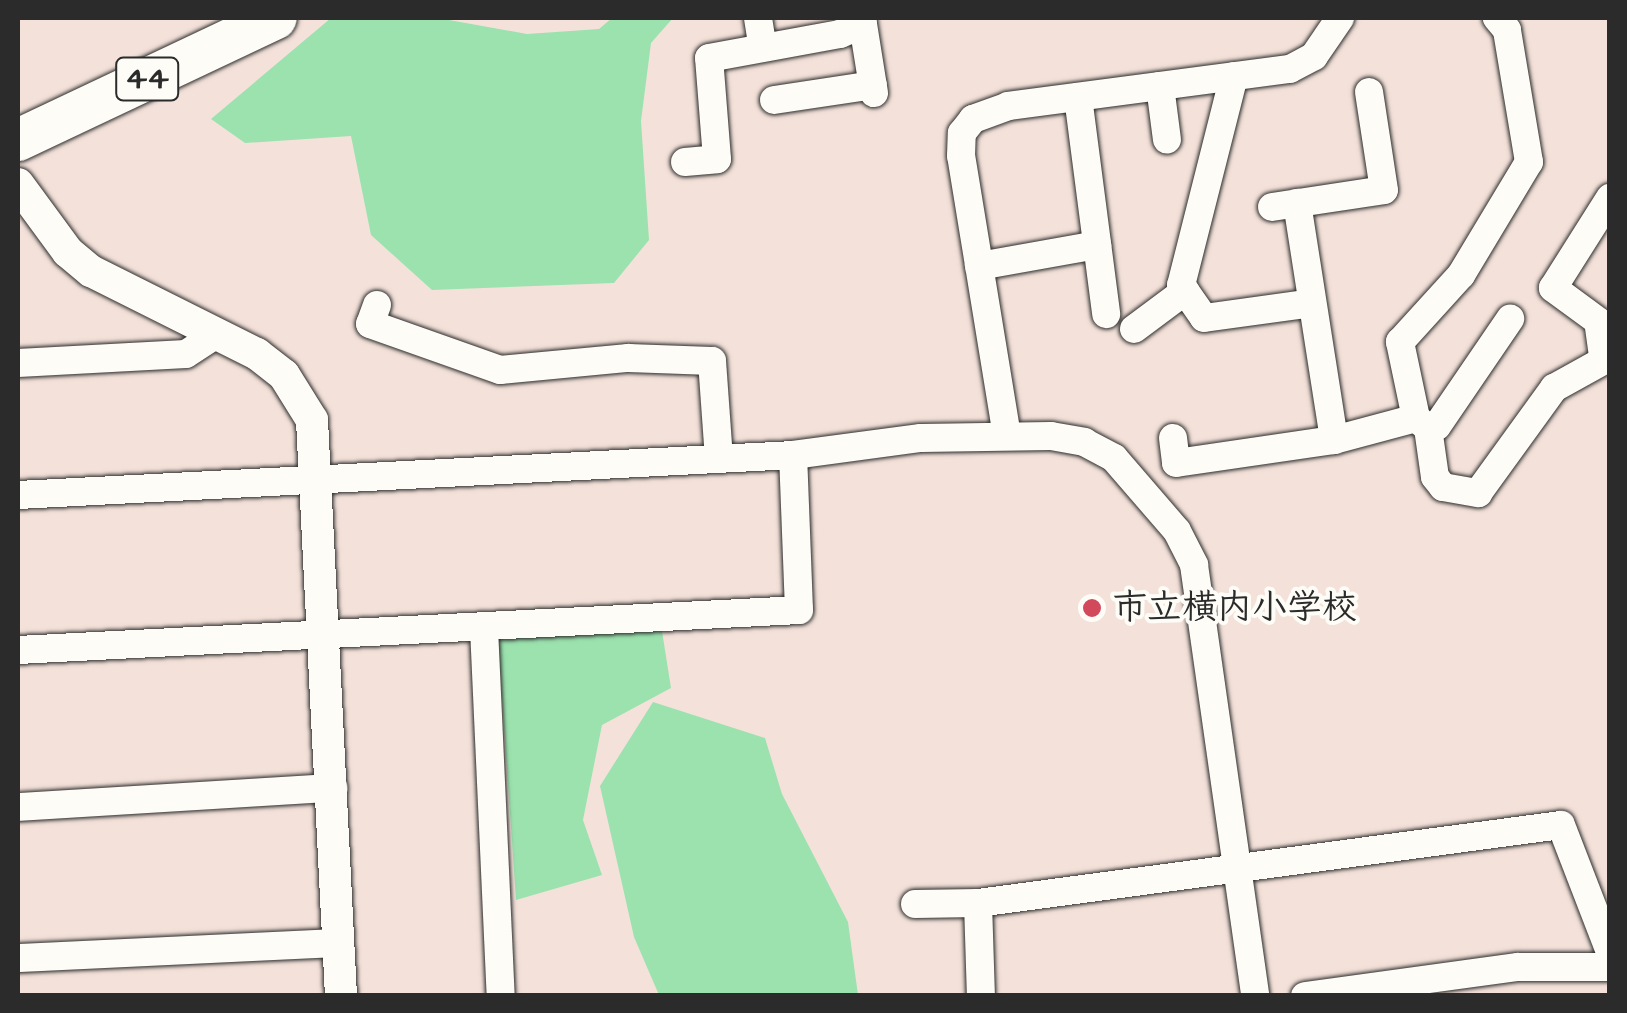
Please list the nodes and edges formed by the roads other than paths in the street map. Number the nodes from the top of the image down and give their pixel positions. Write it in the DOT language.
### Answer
graph roads {
  1 [pos="276,18"];
  2 [pos="758,18"];
  3 [pos="1340,18"];
  4 [pos="1497,18"];
  5 [pos="863,21"];
  6 [pos="236,26"];
  7 [pos="763,48"];
  8 [pos="1234,76"];
  9 [pos="1160,86"];
  10 [pos="1369,92"];
  11 [pos="1078,97"];
  12 [pos="774,100"];
  13 [pos="18,140"];
  14 [pos="1167,140"];
  15 [pos="685,162"];
  16 [pos="18,184"];
  17 [pos="1610,198"];
  18 [pos="1097,245"];
  19 [pos="979,266"];
  20 [pos="1185,291"];
  21 [pos="1312,303"];
  22 [pos="377,304"];
  23 [pos="1106,314"];
  24 [pos="1510,318"];
  25 [pos="1134,329"];
  26 [pos="217,334"];
  27 [pos="1606,357"];
  28 [pos="18,363"];
  29 [pos="1422,423"];
  30 [pos="1007,436"];
  31 [pos="1173,438"];
  32 [pos="1334,440"];
  33 [pos="792,455"];
  34 [pos="719,459"];
  35 [pos="320,479"];
  36 [pos="18,495"];
  37 [pos="484,628"];
  38 [pos="326,636"];
  39 [pos="18,650"];
  40 [pos="333,788"];
  41 [pos="18,807"];
  42 [pos="1238,868"];
  43 [pos="978,903"];
  44 [pos="914,904"];
  45 [pos="339,943"];
  46 [pos="1610,952"];
  47 [pos="18,958"];
  48 [pos="1610,967"];
  49 [pos="341,996"];
  50 [pos="501,996"];
  51 [pos="980,996"];
  52 [pos="1255,996"];
  53 [pos="1305,996"];
  1 -- 6 [label="main road, 44"];
  2 -- 7 [label="street"];
  3 -- 8 [label="street"];
  4 -- 29 [label="street"];
  5 -- 7 [label="street"];
  5 -- 12 [label="street"];
  6 -- 13 [label="main road, 44"];
  7 -- 15 [label="street"];
  8 -- 9 [label="street"];
  8 -- 20 [label="street"];
  9 -- 11 [label="street"];
  9 -- 14 [label="street"];
  10 -- 21 [label="street"];
  11 -- 18 [label="street"];
  11 -- 19 [label="street"];
  16 -- 26 [label="street"];
  17 -- 27 [label="street"];
  18 -- 19 [label="street"];
  18 -- 23 [label="street"];
  19 -- 30 [label="street"];
  20 -- 21 [label="street"];
  20 -- 25 [label="street"];
  21 -- 32 [label="street"];
  22 -- 34 [label="street"];
  24 -- 29 [label="street"];
  26 -- 28 [label="street"];
  26 -- 35 [label="street"];
  27 -- 29 [label="street"];
  29 -- 32 [label="street"];
  30 -- 33 [label="street"];
  30 -- 42 [label="street"];
  31 -- 32 [label="street"];
  33 -- 34 [label="street"];
  33 -- 37 [label="street"];
  34 -- 35 [label="street"];
  35 -- 36 [label="street"];
  35 -- 38 [label="street"];
  37 -- 38 [label="street"];
  37 -- 50 [label="street"];
  38 -- 39 [label="street"];
  38 -- 40 [label="street"];
  40 -- 41 [label="street"];
  40 -- 45 [label="street"];
  42 -- 43 [label="street"];
  42 -- 46 [label="street"];
  42 -- 52 [label="street"];
  43 -- 44 [label="street"];
  43 -- 51 [label="street"];
  45 -- 47 [label="street"];
  45 -- 49 [label="street"];
  48 -- 53 [label="street"];
}
